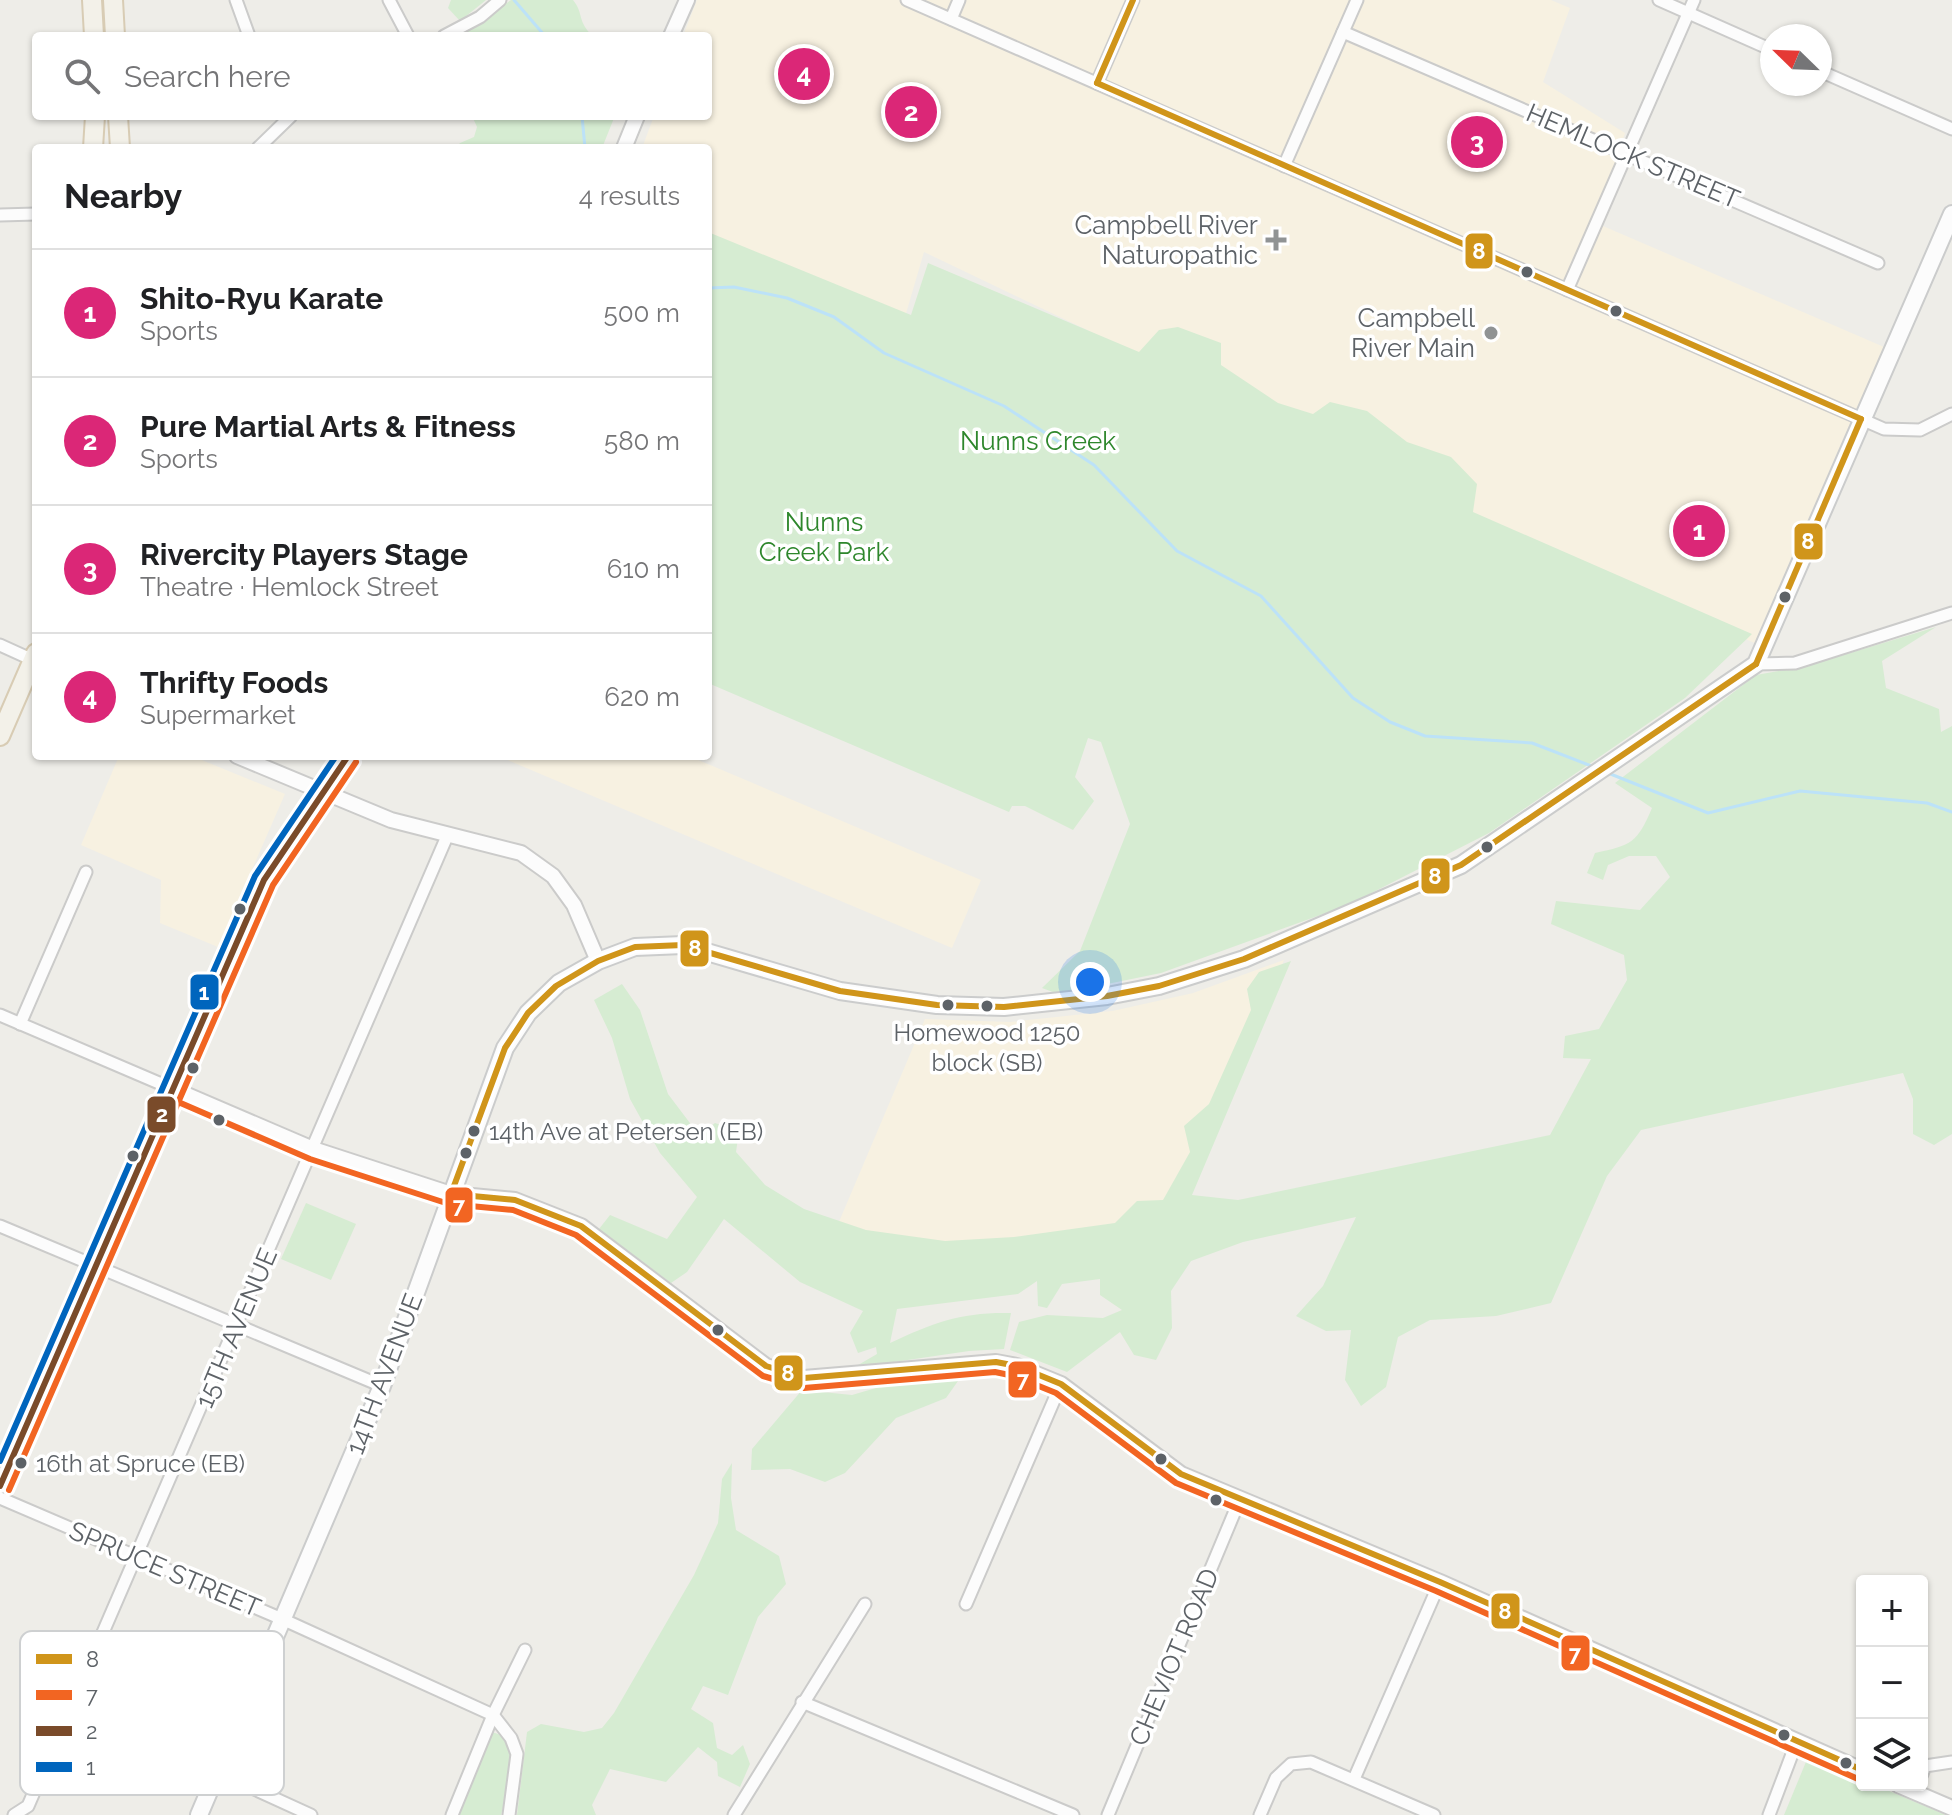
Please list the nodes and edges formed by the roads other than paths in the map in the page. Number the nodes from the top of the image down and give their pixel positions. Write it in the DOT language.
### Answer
graph roads {
  1 [pos="92,0"];
  2 [pos="113,0"];
  3 [pos="236,0"];
  4 [pos="389,0"];
  5 [pos="500,0"];
  6 [pos="687,0"];
  7 [pos="907,0"];
  8 [pos="959,0"];
  9 [pos="1133,0"];
  10 [pos="1357,0"];
  11 [pos="1659,0"];
  12 [pos="1694,0"];
  13 [pos="1689,13"];
  14 [pos="951,19"];
  15 [pos="94,32"];
  16 [pos="115,32"];
  17 [pos="248,32"];
  18 [pos="406,32"];
  19 [pos="452,32"];
  20 [pos="673,32"];
  21 [pos="1343,32"];
  22 [pos="1760,45"];
  23 [pos="1832,76"];
  24 [pos="1097,83"];
  25 [pos="96,120"];
  26 [pos="97,120"];
  27 [pos="118,120"];
  28 [pos="287,120"];
  29 [pos="635,120"];
  30 [pos="1952,129"];
  31 [pos="94,144"];
  32 [pos="100,144"];
  33 [pos="120,144"];
  34 [pos="262,144"];
  35 [pos="626,144"];
  36 [pos="1629,153"];
  37 [pos="1284,166"];
  38 [pos="32,214"];
  39 [pos="1952,214"];
  40 [pos="0,215"];
  41 [pos="1878,263"];
  42 [pos="1567,290"];
  43 [pos="1952,414"];
  44 [pos="1861,419"];
  45 [pos="1952,613"];
  46 [pos="0,645"];
  47 [pos="32,657"];
  48 [pos="1756,664"];
  49 [pos="32,665"];
  50 [pos="0,736"];
  51 [pos="247,760"];
  52 [pos="345,760"];
  53 [pos="324,792"];
  54 [pos="448,834"];
  55 [pos="86,872"];
  56 [pos="598,961"];
  57 [pos="0,1015"];
  58 [pos="20,1024"];
  59 [pos="173,1089"];
  60 [pos="313,1149"];
  61 [pos="451,1194"];
  62 [pos="0,1226"];
  63 [pos="96,1266"];
  64 [pos="237,1325"];
  65 [pos="1061,1384"];
  66 [pos="382,1386"];
  67 [pos="0,1486"];
  68 [pos="0,1498"];
  69 [pos="1240,1499"];
  70 [pos="137,1557"];
  71 [pos="1440,1582"];
  72 [pos="865,1604"];
  73 [pos="966,1604"];
  74 [pos="282,1619"];
  75 [pos="105,1631"];
  76 [pos="277,1631"];
  77 [pos="525,1650"];
  78 [pos="802,1702"];
  79 [pos="493,1715"];
  80 [pos="1797,1741"];
  81 [pos="1952,1762"];
  82 [pos="1928,1766"];
  83 [pos="1856,1767"];
  84 [pos="1354,1779"];
  85 [pos="1920,1791"];
  86 [pos="33,1795"];
  87 [pos="207,1795"];
  88 [pos="267,1795"];
  89 [pos="28,1806"];
  90 [pos="1952,1808"];
  91 [pos="14,1815"];
  92 [pos="38,1815"];
  93 [pos="199,1815"];
  94 [pos="311,1815"];
  95 [pos="452,1815"];
  96 [pos="509,1815"];
  97 [pos="734,1815"];
  98 [pos="1073,1815"];
  99 [pos="1108,1815"];
  100 [pos="1260,1815"];
  101 [pos="1434,1815"];
  102 [pos="1769,1815"];
  1 -- 15 [label="main road"];
  2 -- 16 [label="main road"];
  3 -- 17 [label="street"];
  4 -- 18 [label="street"];
  5 -- 19 [label="street"];
  6 -- 20 [label="street"];
  7 -- 14 [label="street"];
  8 -- 14 [label="street"];
  9 -- 24 [label="street"];
  10 -- 21 [label="street"];
  11 -- 13 [label="street"];
  12 -- 13 [label="street"];
  13 -- 22 [label="street"];
  13 -- 36 [label="street"];
  14 -- 24 [label="street"];
  21 -- 36 [label="street, HEMLOCK STREET"];
  21 -- 37 [label="street"];
  23 -- 30 [label="street"];
  24 -- 37 [label="street"];
  25 -- 31 [label="main road"];
  26 -- 32 [label="main road"];
  27 -- 33 [label="main road"];
  28 -- 34 [label="street"];
  29 -- 35 [label="street"];
  36 -- 41 [label="street, HEMLOCK STREET"];
  36 -- 42 [label="street"];
  37 -- 42 [label="street"];
  38 -- 40 [label="street"];
  39 -- 44 [label="main road"];
  42 -- 44 [label="street"];
  43 -- 44 [label="street"];
  44 -- 48 [label="main road"];
  45 -- 48 [label="street"];
  46 -- 47 [label="street"];
  48 -- 56 [label="main road, 14TH AVENUE"];
  49 -- 50 [label="main road"];
  51 -- 53 [label="street"];
  52 -- 53 [label="street"];
  53 -- 54 [label="street"];
  53 -- 59 [label="street"];
  54 -- 56 [label="street"];
  54 -- 60 [label="street, 15TH AVENUE"];
  55 -- 58 [label="street"];
  56 -- 61 [label="main road, 14TH AVENUE"];
  57 -- 58 [label="street"];
  58 -- 59 [label="street"];
  59 -- 60 [label="street"];
  59 -- 63 [label="street"];
  60 -- 61 [label="street"];
  60 -- 64 [label="street, 15TH AVENUE"];
  61 -- 65 [label="street"];
  61 -- 66 [label="main road, 14TH AVENUE"];
  62 -- 63 [label="street"];
  63 -- 64 [label="street"];
  63 -- 67 [label="street"];
  64 -- 66 [label="street"];
  64 -- 70 [label="street, 15TH AVENUE"];
  65 -- 69 [label="street"];
  65 -- 73 [label="street"];
  66 -- 74 [label="main road, 14TH AVENUE"];
  68 -- 70 [label="street, SPRUCE STREET"];
  69 -- 71 [label="street"];
  69 -- 99 [label="street, CHEVIOT ROAD"];
  70 -- 74 [label="street, SPRUCE STREET"];
  70 -- 75 [label="street, 15TH AVENUE"];
  71 -- 80 [label="street"];
  71 -- 84 [label="street"];
  72 -- 78 [label="street"];
  74 -- 76 [label="main road, 14TH AVENUE"];
  74 -- 79 [label="street, SPRUCE STREET"];
  77 -- 79 [label="street"];
  78 -- 97 [label="street"];
  78 -- 98 [label="street"];
  79 -- 95 [label="street"];
  79 -- 96 [label="street"];
  80 -- 83 [label="street"];
  80 -- 102 [label="street"];
  81 -- 82 [label="street"];
  84 -- 100 [label="street"];
  84 -- 101 [label="street"];
  85 -- 90 [label="street"];
  86 -- 89 [label="street, 15TH AVENUE"];
  87 -- 93 [label="main road, 14TH AVENUE"];
  88 -- 94 [label="street"];
  89 -- 91 [label="street"];
  89 -- 92 [label="street"];
}
